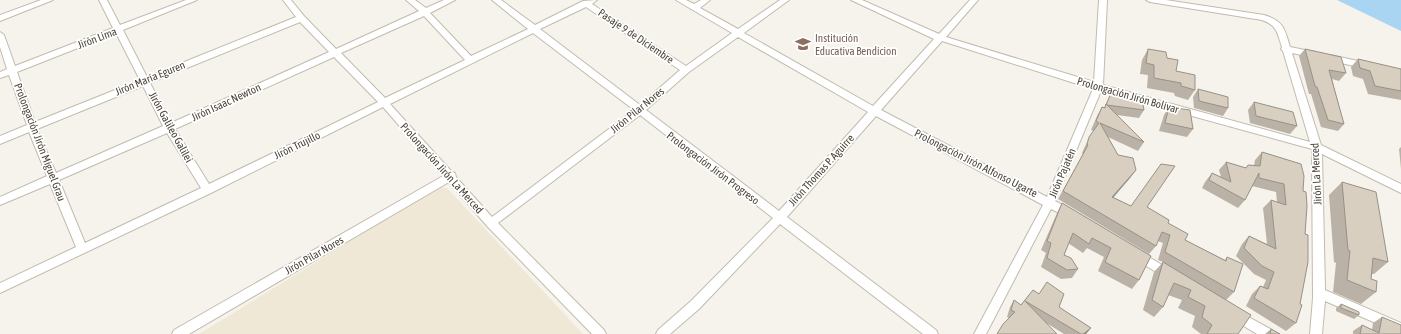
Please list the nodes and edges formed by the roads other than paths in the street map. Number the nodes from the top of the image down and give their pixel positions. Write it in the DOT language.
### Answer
graph roads {
  1 [pos="49,0"];
  2 [pos="103,0"];
  3 [pos="193,0"];
  4 [pos="286,0"];
  5 [pos="410,0"];
  6 [pos="451,0"];
  7 [pos="496,0"];
  8 [pos="680,0"];
  9 [pos="706,0"];
  10 [pos="785,0"];
  11 [pos="855,0"];
  12 [pos="974,0"];
  13 [pos="1103,0"];
  14 [pos="1150,0"];
  15 [pos="590,2"];
  16 [pos="694,8"];
  17 [pos="424,12"];
  18 [pos="0,18"];
  19 [pos="301,18"];
  20 [pos="119,29"];
  21 [pos="534,30"];
  22 [pos="739,32"];
  23 [pos="0,35"];
  24 [pos="940,38"];
  25 [pos="1285,49"];
  26 [pos="335,52"];
  27 [pos="470,60"];
  28 [pos="1376,67"];
  29 [pos="13,70"];
  30 [pos="686,70"];
  31 [pos="0,75"];
  32 [pos="146,80"];
  33 [pos="1098,87"];
  34 [pos="384,103"];
  35 [pos="639,111"];
  36 [pos="874,111"];
  37 [pos="32,127"];
  38 [pos="170,128"];
  39 [pos="0,140"];
  40 [pos="1317,147"];
  41 [pos="451,176"];
  42 [pos="53,177"];
  43 [pos="1401,189"];
  44 [pos="207,190"];
  45 [pos="0,201"];
  46 [pos="1050,202"];
  47 [pos="779,218"];
  48 [pos="1077,219"];
  49 [pos="491,223"];
  50 [pos="1125,248"];
  51 [pos="82,249"];
  52 [pos="1179,280"];
  53 [pos="0,288"];
  54 [pos="1319,293"];
  55 [pos="1227,309"];
  56 [pos="1401,329"];
  57 [pos="178,334"];
  58 [pos="600,334"];
  59 [pos="662,334"];
  60 [pos="932,334"];
  61 [pos="980,334"];
  62 [pos="1268,334"];
  63 [pos="1316,334"];
  1 -- 18 [label="street"];
  2 -- 20 [label="street, Jirón Galileo Galilei"];
  3 -- 20 [label="street, Jirón Lima"];
  4 -- 19 [label="street, Prolongación Jirón La Merced"];
  5 -- 17 [label="street"];
  6 -- 17 [label="street, Jirón Isaac Newton"];
  7 -- 21 [label="street, Prolongación Jirón Progreso"];
  8 -- 16 [label="street, Prolongación Jirón Alfonso Ugarte"];
  9 -- 16 [label="street"];
  10 -- 22 [label="street, Jirón Pilar Nores"];
  11 -- 24 [label="street, Prolongación Jirón Bolívar"];
  12 -- 24 [label="street, Jirón Thomas P. Aguirre"];
  13 -- 33 [label="street, Jirón Pajatén"];
  14 -- 25 [label="street, Jirón La Merced"];
  15 -- 21 [label="street, Jirón Trujillo"];
  15 -- 30 [label="street, Pasaje 9 de Diciembre"];
  16 -- 22 [label="street, Prolongación Jirón Alfonso Ugarte"];
  17 -- 26 [label="street, Jirón Isaac Newton"];
  17 -- 27 [label="street"];
  19 -- 26 [label="street, Prolongación Jirón La Merced"];
  19 -- 32 [label="street, Jirón María Eguren"];
  20 -- 29 [label="street, Jirón Lima"];
  20 -- 32 [label="street, Jirón Galileo Galilei"];
  21 -- 27 [label="street, Jirón Trujillo"];
  21 -- 35 [label="street, Prolongación Jirón Progreso"];
  22 -- 30 [label="street, Jirón Pilar Nores"];
  22 -- 36 [label="street, Prolongación Jirón Alfonso Ugarte"];
  23 -- 29 [label="street, Prolongación Jirón Miguel Grau"];
  24 -- 33 [label="street, Prolongación Jirón Bolívar"];
  24 -- 36 [label="street, Jirón Thomas P. Aguirre"];
  25 -- 28 [label="street"];
  25 -- 40 [label="street, Jirón La Merced"];
  26 -- 34 [label="street, Prolongación Jirón La Merced"];
  26 -- 38 [label="street, Jirón Isaac Newton"];
  27 -- 34 [label="street, Jirón Trujillo"];
  29 -- 31 [label="street, Jirón Lima"];
  29 -- 37 [label="street, Prolongación Jirón Miguel Grau"];
  30 -- 35 [label="street, Jirón Pilar Nores"];
  32 -- 37 [label="street, Jirón María Eguren"];
  32 -- 38 [label="street, Jirón Galileo Galilei"];
  33 -- 40 [label="street, Prolongación Jirón Bolívar"];
  33 -- 46 [label="street, Jirón Pajatén"];
  34 -- 41 [label="street, Prolongación Jirón La Merced"];
  34 -- 44 [label="street, Jirón Trujillo"];
  35 -- 47 [label="street, Prolongación Jirón Progreso"];
  35 -- 49 [label="street, Jirón Pilar Nores"];
  36 -- 46 [label="street, Prolongación Jirón Alfonso Ugarte"];
  36 -- 47 [label="street, Jirón Thomas P. Aguirre"];
  37 -- 39 [label="street, Jirón María Eguren"];
  37 -- 42 [label="street, Prolongación Jirón Miguel Grau"];
  38 -- 42 [label="street, Jirón Isaac Newton"];
  38 -- 44 [label="street, Jirón Galileo Galilei"];
  40 -- 43 [label="street, Prolongación Jirón Bolívar"];
  40 -- 54 [label="street, Jirón La Merced"];
  41 -- 49 [label="street, Prolongación Jirón La Merced"];
  41 -- 57 [label="street, Jirón Pilar Nores"];
  42 -- 45 [label="street, Jirón Isaac Newton"];
  42 -- 51 [label="street, Prolongación Jirón Miguel Grau"];
  44 -- 51 [label="street, Jirón Trujillo"];
  46 -- 48 [label="street, Prolongación Jirón Alfonso Ugarte"];
  46 -- 61 [label="street, Jirón Pajatén"];
  47 -- 59 [label="street, Jirón Thomas P. Aguirre"];
  47 -- 60 [label="street, Prolongación Jirón Progreso"];
  49 -- 58 [label="street, Prolongación Jirón La Merced"];
  50 -- 52 [label="street"];
  51 -- 53 [label="street, Jirón Trujillo"];
  54 -- 56 [label="street"];
  54 -- 63 [label="street, Jirón La Merced"];
  55 -- 62 [label="street"];
}
